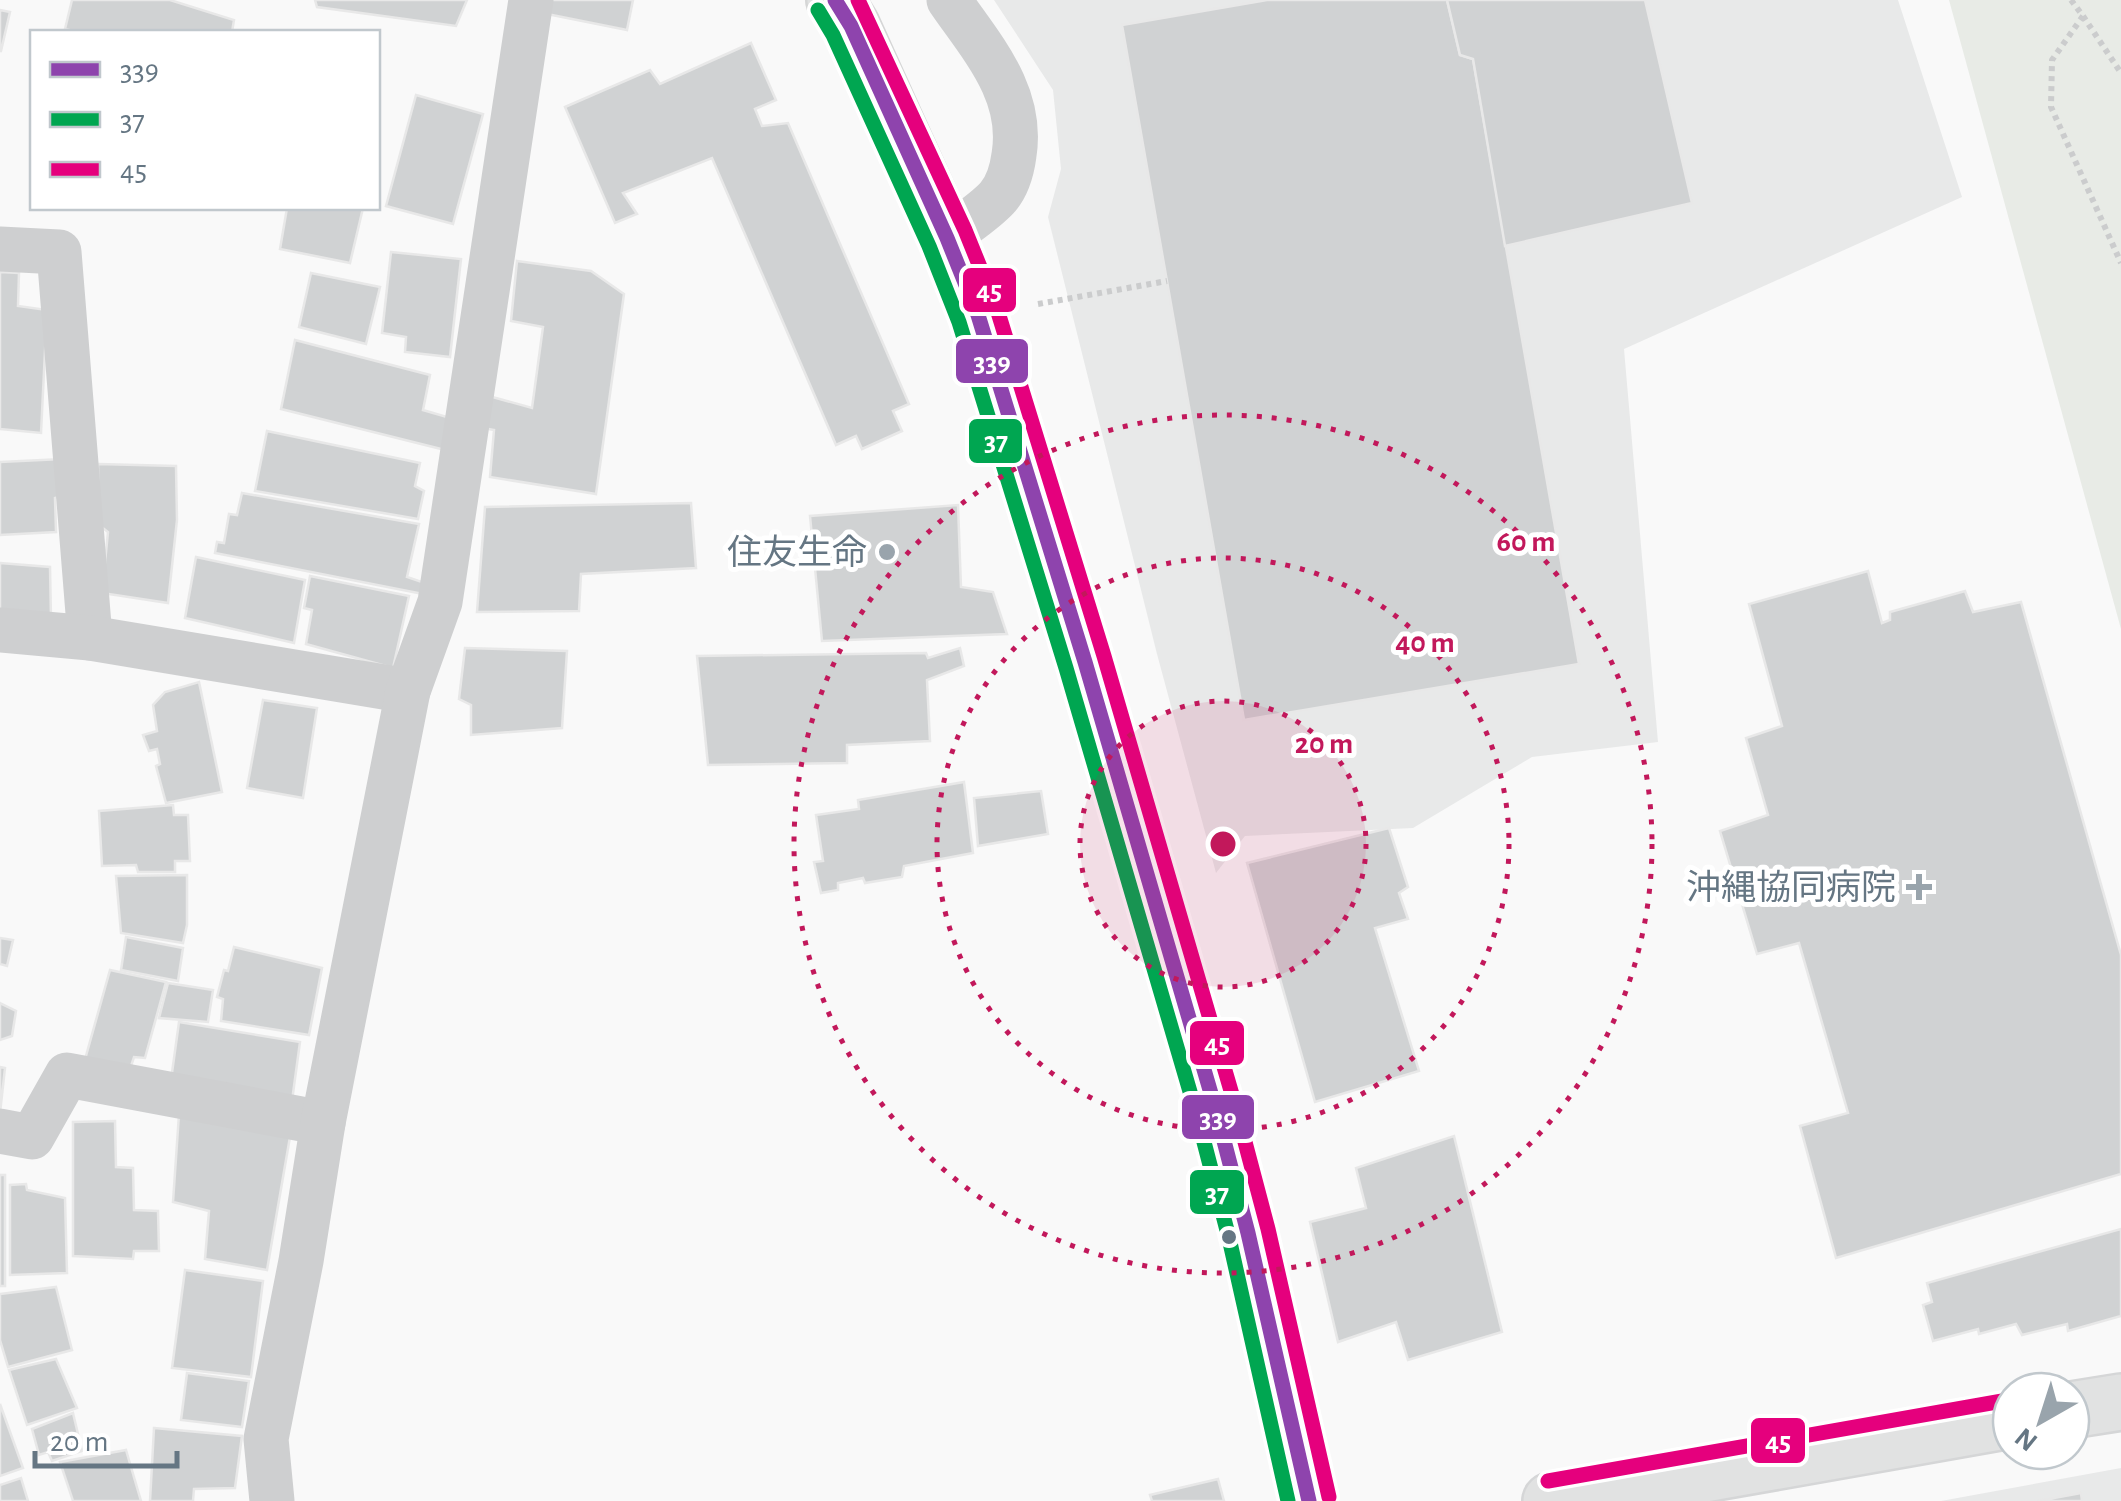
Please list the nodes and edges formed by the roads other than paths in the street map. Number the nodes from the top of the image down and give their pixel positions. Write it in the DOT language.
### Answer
graph roads {
  1 [pos="531,0"];
  2 [pos="835,0"];
  3 [pos="949,0"];
  4 [pos="947,238"];
  5 [pos="0,249"];
  6 [pos="0,630"];
  7 [pos="90,638"];
  8 [pos="408,691"];
  9 [pos="322,1122"];
  10 [pos="0,1131"];
  11 [pos="2121,1402"];
  12 [pos="2091,1407"];
  13 [pos="1991,1424"];
  14 [pos="272,1501"];
  15 [pos="1309,1501"];
  16 [pos="1552,1501"];
  1 -- 8 [label="street"];
  2 -- 4 [label="main road"];
  3 -- 4 [label="street"];
  4 -- 15 [label="main road"];
  5 -- 7 [label="street"];
  6 -- 7 [label="street"];
  7 -- 8 [label="street"];
  8 -- 9 [label="street"];
  9 -- 10 [label="street"];
  9 -- 14 [label="street"];
  11 -- 12 [label="main road"];
  13 -- 16 [label="main road"];
}
